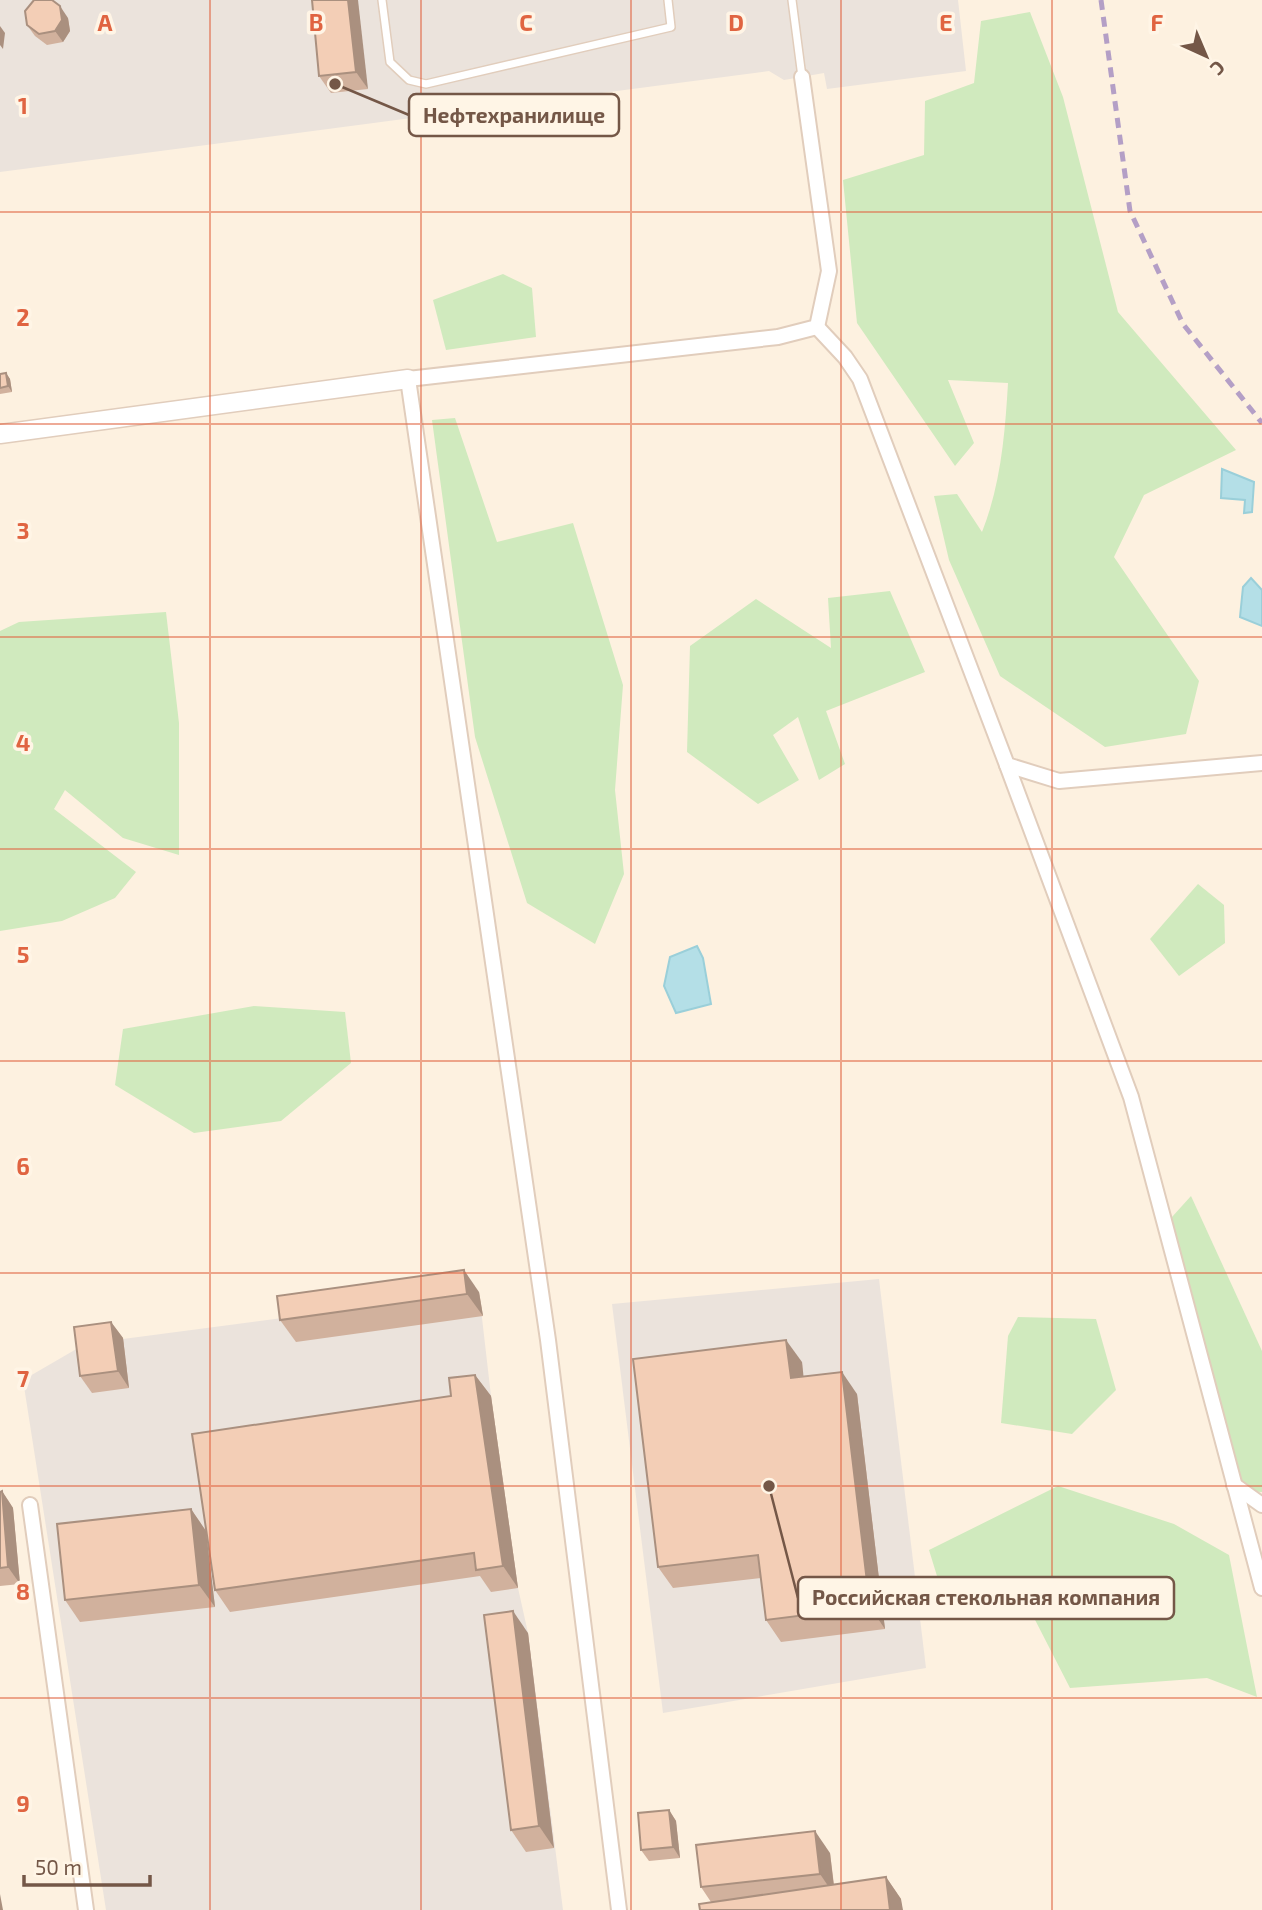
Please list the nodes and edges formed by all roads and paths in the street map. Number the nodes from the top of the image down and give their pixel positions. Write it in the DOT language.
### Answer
graph roads {
  1 [pos="382,0"];
  2 [pos="668,0"];
  3 [pos="792,0"];
  4 [pos="802,77"];
  5 [pos="817,327"];
  6 [pos="408,379"];
  7 [pos="0,434"];
  8 [pos="1262,762"];
  9 [pos="1007,765"];
  10 [pos="1234,1485"];
  11 [pos="30,1505"];
  12 [pos="1262,1505"];
  13 [pos="1262,1588"];
  14 [pos="86,1910"];
  15 [pos="619,1910"];
  1 -- 2 [label="lane"];
  3 -- 4 [label="lane"];
  4 -- 5 [label="street"];
  5 -- 6 [label="street"];
  5 -- 9 [label="street"];
  6 -- 7 [label="street"];
  6 -- 15 [label="street"];
  8 -- 9 [label="street"];
  9 -- 10 [label="street"];
  10 -- 12 [label="street"];
  10 -- 13 [label="street"];
  11 -- 14 [label="street"];
}
